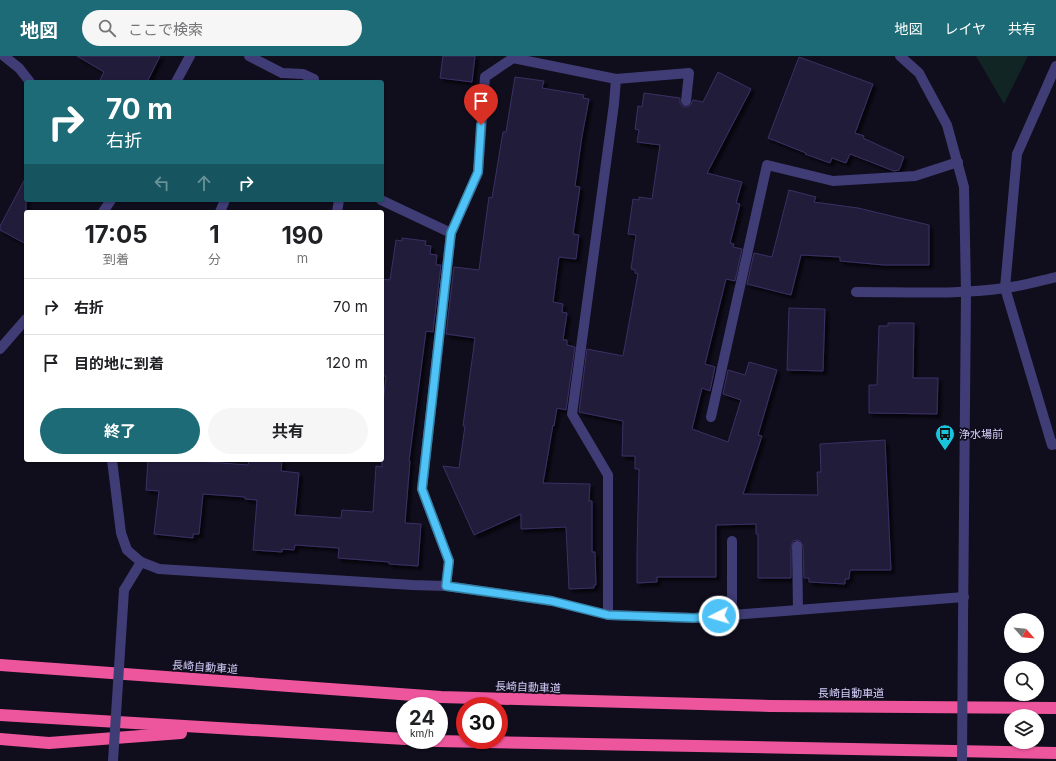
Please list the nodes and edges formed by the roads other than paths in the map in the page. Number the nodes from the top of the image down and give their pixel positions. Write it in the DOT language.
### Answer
graph roads {
  1 [pos="4,56"];
  2 [pos="190,56"];
  3 [pos="249,56"];
  4 [pos="900,56"];
  5 [pos="1056,66"];
  6 [pos="314,79"];
  7 [pos="616,79"];
  8 [pos="28,80"];
  9 [pos="177,80"];
  10 [pos="686,101"];
  11 [pos="958,162"];
  12 [pos="384,201"];
  13 [pos="451,233"];
  14 [pos="1056,277"];
  15 [pos="1005,288"];
  16 [pos="856,292"];
  17 [pos="966,292"];
  18 [pos="24,320"];
  19 [pos="0,349"];
  20 [pos="710,417"];
  21 [pos="1056,444"];
  22 [pos="112,462"];
  23 [pos="732,541"];
  24 [pos="797,546"];
  25 [pos="141,562"];
  26 [pos="446,586"];
  27 [pos="964,597"];
  28 [pos="798,610"];
  29 [pos="608,615"];
  30 [pos="732,615"];
  31 [pos="0,665"];
  32 [pos="1056,708"];
  33 [pos="0,715"];
  34 [pos="228,729"];
  35 [pos="396,738"];
  36 [pos="0,739"];
  37 [pos="448,741"];
  38 [pos="1056,753"];
  39 [pos="113,761"];
  40 [pos="962,761"];
  1 -- 8 [label="street"];
  2 -- 9 [label="street"];
  3 -- 6 [label="street"];
  4 -- 11 [label="street"];
  5 -- 15 [label="street"];
  7 -- 10 [label="street"];
  7 -- 13 [label="street"];
  7 -- 29 [label="street"];
  11 -- 17 [label="street"];
  11 -- 20 [label="street"];
  12 -- 13 [label="street"];
  13 -- 26 [label="street"];
  14 -- 15 [label="street"];
  15 -- 17 [label="street"];
  15 -- 21 [label="street"];
  16 -- 17 [label="street"];
  17 -- 27 [label="street"];
  18 -- 19 [label="street"];
  22 -- 25 [label="street"];
  23 -- 30 [label="street"];
  24 -- 28 [label="street"];
  25 -- 26 [label="street"];
  25 -- 39 [label="street, bridge"];
  26 -- 29 [label="street"];
  27 -- 28 [label="street"];
  27 -- 40 [label="street, bridge"];
  28 -- 30 [label="street"];
  29 -- 30 [label="street"];
  31 -- 32 [label="highway, 長崎自動車道"];
  33 -- 34 [label="highway"];
  34 -- 35 [label="highway"];
  34 -- 36 [label="highway"];
  37 -- 38 [label="highway"];
}
